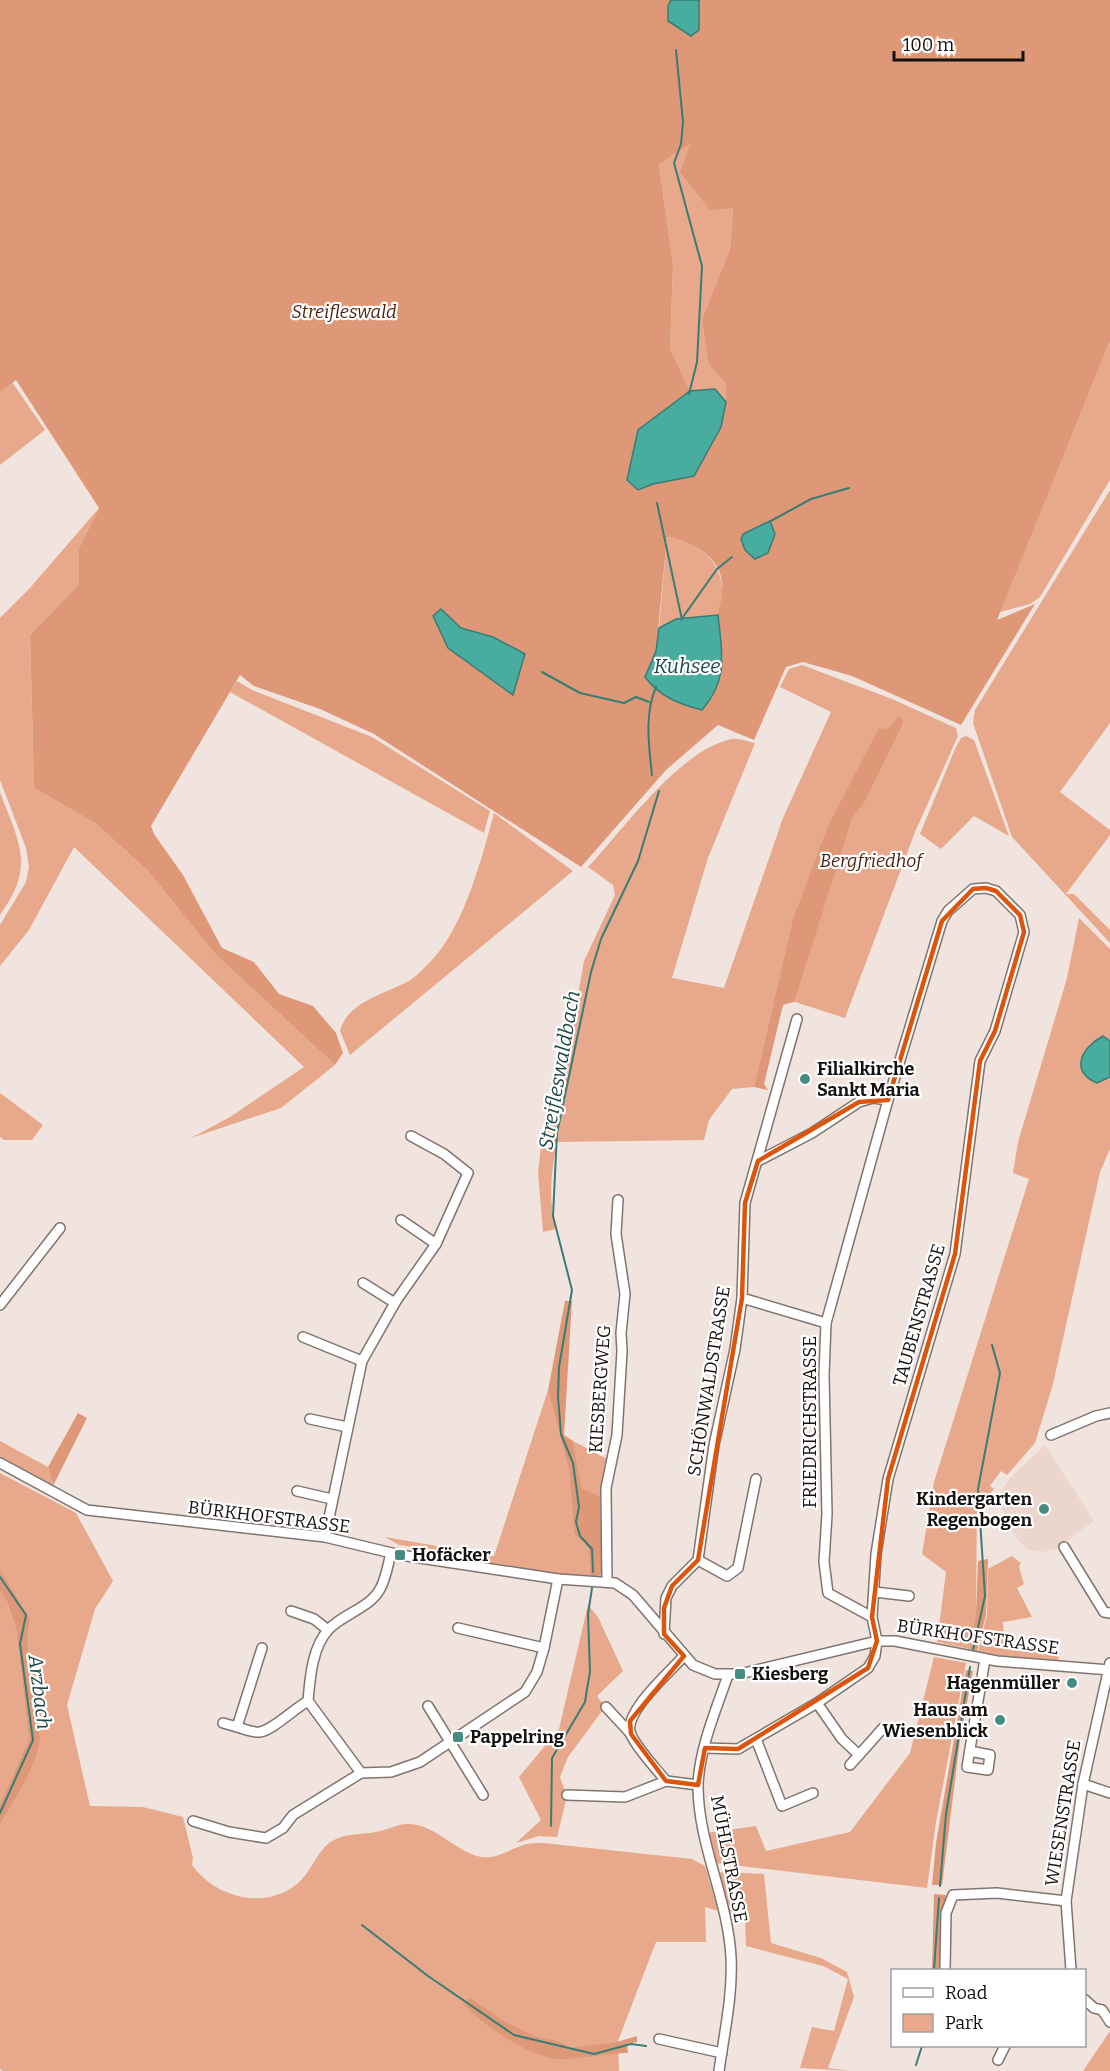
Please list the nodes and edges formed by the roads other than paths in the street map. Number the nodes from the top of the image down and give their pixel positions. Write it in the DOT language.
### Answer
graph roads {
  1 [pos="1007,899"];
  2 [pos="796,1019"];
  3 [pos="888,1100"];
  4 [pos="411,1136"];
  5 [pos="758,1161"];
  6 [pos="618,1200"];
  7 [pos="401,1221"];
  8 [pos="60,1228"];
  9 [pos="436,1244"];
  10 [pos="363,1282"];
  11 [pos="742,1298"];
  12 [pos="395,1303"];
  13 [pos="0,1305"];
  14 [pos="826,1323"];
  15 [pos="303,1337"];
  16 [pos="362,1361"];
  17 [pos="1110,1413"];
  18 [pos="310,1419"];
  19 [pos="347,1427"];
  20 [pos="1051,1435"];
  21 [pos="0,1463"];
  22 [pos="756,1479"];
  23 [pos="297,1491"];
  24 [pos="332,1499"];
  25 [pos="325,1537"];
  26 [pos="1064,1547"];
  27 [pos="391,1553"];
  28 [pos="698,1560"];
  29 [pos="558,1579"];
  30 [pos="607,1582"];
  31 [pos="875,1592"];
  32 [pos="909,1596"];
  33 [pos="291,1611"];
  34 [pos="1110,1613"];
  35 [pos="872,1617"];
  36 [pos="458,1628"];
  37 [pos="328,1630"];
  38 [pos="664,1634"];
  39 [pos="877,1641"];
  40 [pos="262,1648"];
  41 [pos="544,1648"];
  42 [pos="684,1656"];
  43 [pos="985,1659"];
  44 [pos="1109,1668"];
  45 [pos="728,1675"];
  46 [pos="308,1701"];
  47 [pos="817,1703"];
  48 [pos="428,1706"];
  49 [pos="606,1707"];
  50 [pos="223,1723"];
  51 [pos="237,1727"];
  52 [pos="883,1728"];
  53 [pos="631,1734"];
  54 [pos="756,1739"];
  55 [pos="451,1742"];
  56 [pos="705,1748"];
  57 [pos="970,1751"];
  58 [pos="859,1755"];
  59 [pos="850,1765"];
  60 [pos="361,1773"];
  61 [pos="666,1781"];
  62 [pos="1083,1784"];
  63 [pos="698,1785"];
  64 [pos="813,1793"];
  65 [pos="1110,1793"];
  66 [pos="483,1795"];
  67 [pos="567,1795"];
  68 [pos="193,1821"];
  69 [pos="1066,1901"];
  70 [pos="945,1969"];
  71 [pos="1071,1969"];
  72 [pos="1086,2001"];
  73 [pos="1106,2008"];
  74 [pos="1110,2022"];
  75 [pos="659,2039"];
  76 [pos="1004,2047"];
  77 [pos="722,2053"];
  78 [pos="998,2060"];
  79 [pos="719,2071"];
  1 -- 3 [label="street, FRIEDRICHSTRASSE"];
  1 -- 31 [label="street, TAUBENSTRASSE"];
  2 -- 5 [label="street, SCHÖNWALDSTRASSE"];
  3 -- 5 [label="street"];
  3 -- 14 [label="street, FRIEDRICHSTRASSE"];
  4 -- 9 [label="street"];
  5 -- 11 [label="street, SCHÖNWALDSTRASSE"];
  6 -- 30 [label="street, KIESBERGWEG"];
  7 -- 9 [label="street"];
  8 -- 13 [label="street"];
  9 -- 12 [label="street"];
  10 -- 12 [label="street"];
  11 -- 14 [label="street"];
  11 -- 28 [label="street, SCHÖNWALDSTRASSE"];
  12 -- 16 [label="street"];
  14 -- 35 [label="street, FRIEDRICHSTRASSE"];
  15 -- 16 [label="street"];
  16 -- 19 [label="street"];
  17 -- 20 [label="street"];
  18 -- 19 [label="street"];
  19 -- 24 [label="street"];
  21 -- 25 [label="street, BÜRKHOFSTRASSE"];
  22 -- 28 [label="street"];
  23 -- 24 [label="street"];
  24 -- 25 [label="street"];
  25 -- 27 [label="street, BÜRKHOFSTRASSE"];
  26 -- 34 [label="street"];
  27 -- 29 [label="street, BÜRKHOFSTRASSE"];
  27 -- 37 [label="street"];
  28 -- 38 [label="street"];
  29 -- 30 [label="street, BÜRKHOFSTRASSE"];
  29 -- 41 [label="street"];
  30 -- 38 [label="street, BÜRKHOFSTRASSE"];
  31 -- 32 [label="street"];
  31 -- 35 [label="street, TAUBENSTRASSE"];
  33 -- 37 [label="street"];
  35 -- 39 [label="street, TAUBENSTRASSE"];
  36 -- 41 [label="street"];
  37 -- 46 [label="street"];
  38 -- 42 [label="street, BÜRKHOFSTRASSE"];
  39 -- 43 [label="street, BÜRKHOFSTRASSE"];
  39 -- 45 [label="street, BÜRKHOFSTRASSE"];
  39 -- 47 [label="street"];
  40 -- 51 [label="street"];
  41 -- 55 [label="street"];
  42 -- 45 [label="street, BÜRKHOFSTRASSE"];
  42 -- 53 [label="street"];
  43 -- 44 [label="street, BÜRKHOFSTRASSE"];
  43 -- 57 [label="street"];
  44 -- 62 [label="street, WIESENSTRASSE"];
  45 -- 56 [label="street, MÜHLSTRASSE"];
  46 -- 51 [label="street"];
  46 -- 60 [label="street"];
  47 -- 54 [label="street"];
  47 -- 58 [label="street"];
  48 -- 55 [label="street"];
  49 -- 53 [label="street"];
  50 -- 51 [label="street"];
  52 -- 58 [label="street"];
  53 -- 61 [label="street"];
  54 -- 56 [label="street"];
  54 -- 64 [label="street"];
  55 -- 60 [label="street"];
  55 -- 66 [label="street"];
  56 -- 63 [label="street, MÜHLSTRASSE"];
  58 -- 59 [label="street"];
  60 -- 68 [label="street"];
  61 -- 63 [label="street"];
  61 -- 67 [label="street"];
  62 -- 65 [label="street"];
  62 -- 69 [label="street, WIESENSTRASSE"];
  63 -- 77 [label="street, MÜHLSTRASSE"];
  69 -- 70 [label="street"];
  69 -- 71 [label="street, WIESENSTRASSE"];
  72 -- 73 [label="street"];
  73 -- 74 [label="street"];
  75 -- 77 [label="street"];
  76 -- 78 [label="street"];
  77 -- 79 [label="street, MÜHLSTRASSE"];
}
